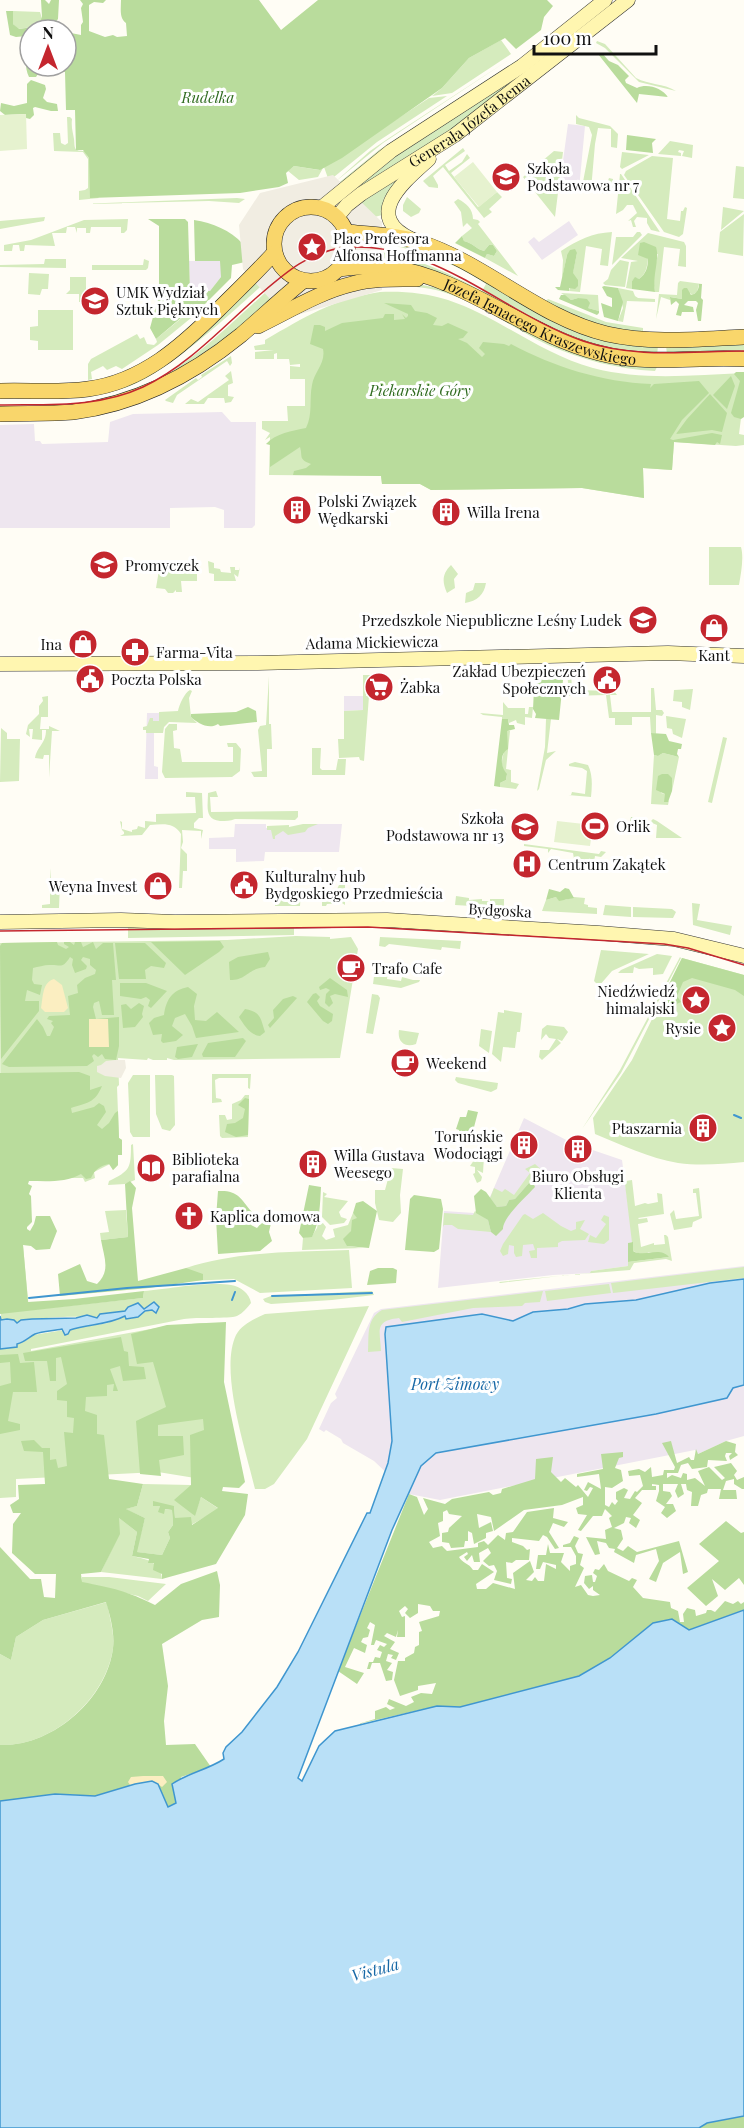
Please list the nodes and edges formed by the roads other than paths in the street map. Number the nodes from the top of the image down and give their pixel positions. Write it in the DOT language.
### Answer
graph roads {
  1 [pos="605,0"];
  2 [pos="628,0"];
  3 [pos="455,135"];
  4 [pos="321,208"];
  5 [pos="337,217"];
  6 [pos="346,232"];
  7 [pos="419,242"];
  8 [pos="274,253"];
  9 [pos="339,269"];
  10 [pos="432,279"];
  11 [pos="303,280"];
  12 [pos="241,335"];
  13 [pos="744,337"];
  14 [pos="744,359"];
  15 [pos="0,391"];
  16 [pos="0,414"];
  17 [pos="744,656"];
  18 [pos="0,664"];
  19 [pos="0,922"];
  20 [pos="744,956"];
  1 -- 4 [label="street, Generała Józefa Bema"];
  2 -- 3 [label="street, Generała Józefa Bema"];
  3 -- 5 [label="street, Generała Józefa Bema"];
  3 -- 7 [label="street"];
  4 -- 5 [label="main road"];
  4 -- 8 [label="main road"];
  5 -- 6 [label="main road"];
  6 -- 7 [label="main road, Józefa Ignacego Kraszewskiego"];
  6 -- 9 [label="main road"];
  7 -- 13 [label="main road, Józefa Ignacego Kraszewskiego"];
  8 -- 11 [label="main road"];
  8 -- 15 [label="main road"];
  9 -- 10 [label="main road, Józefa Ignacego Kraszewskiego"];
  9 -- 11 [label="main road"];
  10 -- 12 [label="main road"];
  10 -- 14 [label="main road, Józefa Ignacego Kraszewskiego"];
  11 -- 12 [label="main road"];
  12 -- 16 [label="main road"];
  17 -- 18 [label="street, Adama Mickiewicza"];
  19 -- 20 [label="street, Bydgoska"];
}
